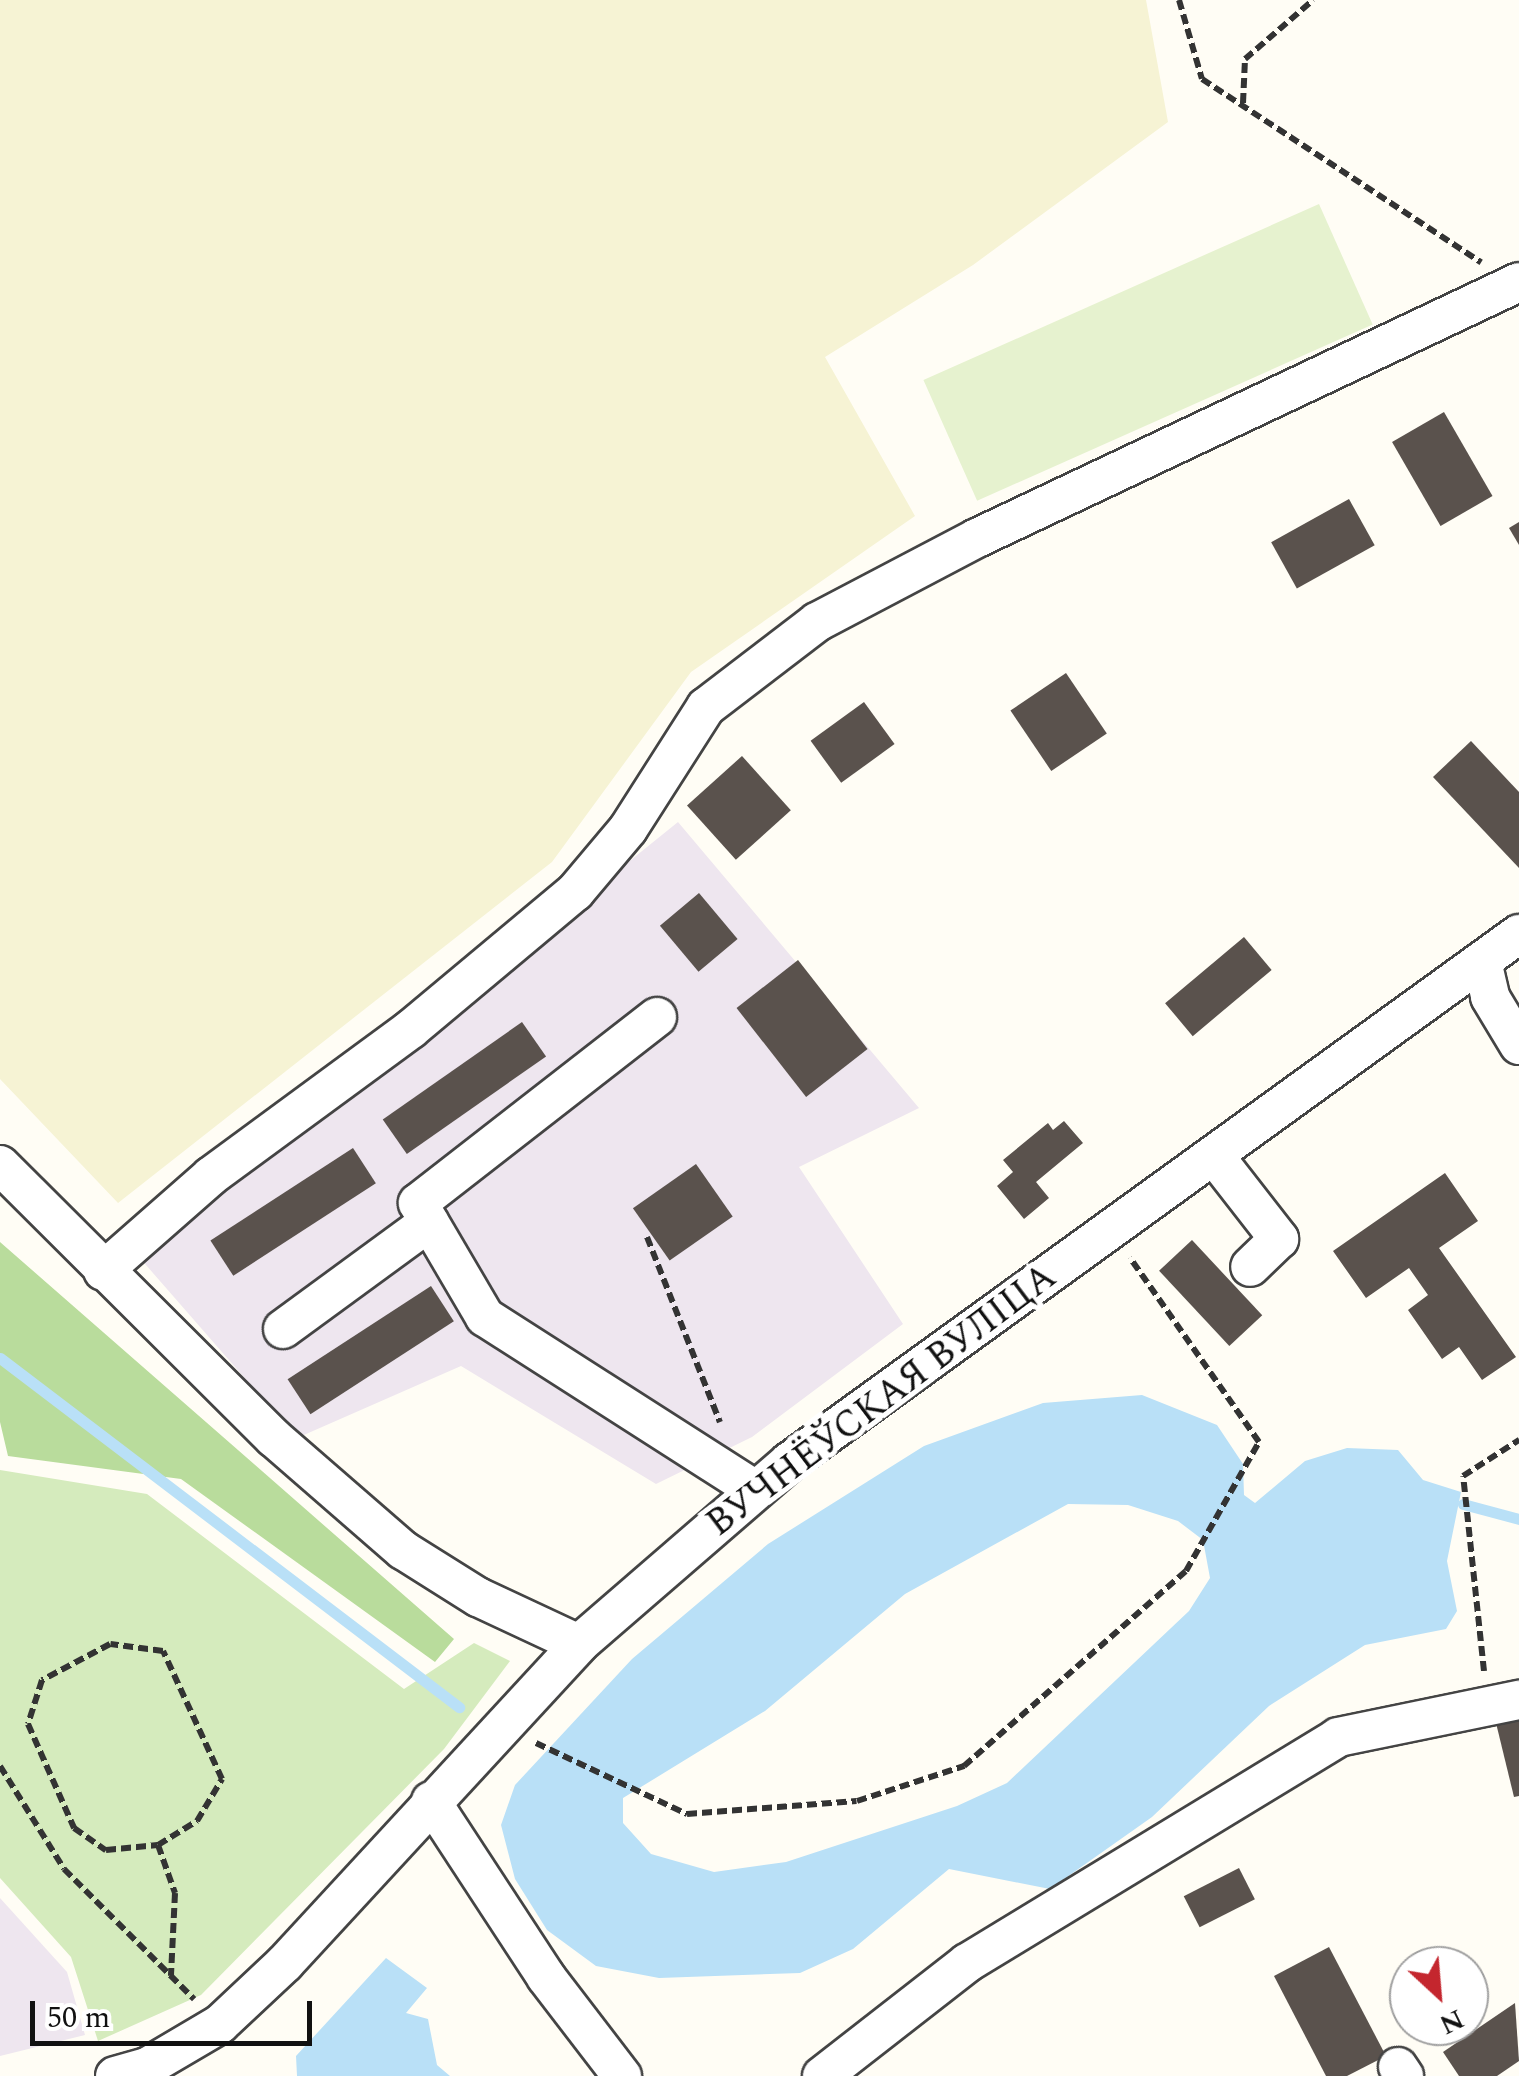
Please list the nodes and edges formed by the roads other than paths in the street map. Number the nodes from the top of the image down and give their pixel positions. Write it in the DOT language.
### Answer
graph roads {
  1 [pos="1515,283"];
  2 [pos="1519,934"];
  3 [pos="1482,961"];
  4 [pos="657,1017"];
  5 [pos="1519,1044"];
  6 [pos="1216,1158"];
  7 [pos="0,1165"];
  8 [pos="429,1222"];
  9 [pos="1250,1267"];
  10 [pos="102,1271"];
  11 [pos="283,1329"];
  12 [pos="756,1490"];
  13 [pos="579,1644"];
  14 [pos="1502,1704"];
  15 [pos="431,1801"];
  16 [pos="115,2076"];
  17 [pos="622,2076"];
  18 [pos="822,2076"];
  1 -- 10 [label="street"];
  2 -- 3 [label="street, ВУЧНЁЎСКАЯ ВУЛІЦА"];
  3 -- 5 [label="street"];
  3 -- 6 [label="street, ВУЧНЁЎСКАЯ ВУЛІЦА"];
  4 -- 8 [label="street"];
  6 -- 9 [label="street"];
  6 -- 12 [label="street, ВУЧНЁЎСКАЯ ВУЛІЦА"];
  7 -- 10 [label="street"];
  8 -- 11 [label="street"];
  8 -- 12 [label="street"];
  10 -- 13 [label="street"];
  12 -- 13 [label="street, ВУЧНЁЎСКАЯ ВУЛІЦА"];
  13 -- 15 [label="street, ВУЧНЁЎСКАЯ ВУЛІЦА"];
  14 -- 18 [label="street"];
  15 -- 16 [label="street, ВУЧНЁЎСКАЯ ВУЛІЦА"];
  15 -- 17 [label="street"];
}
